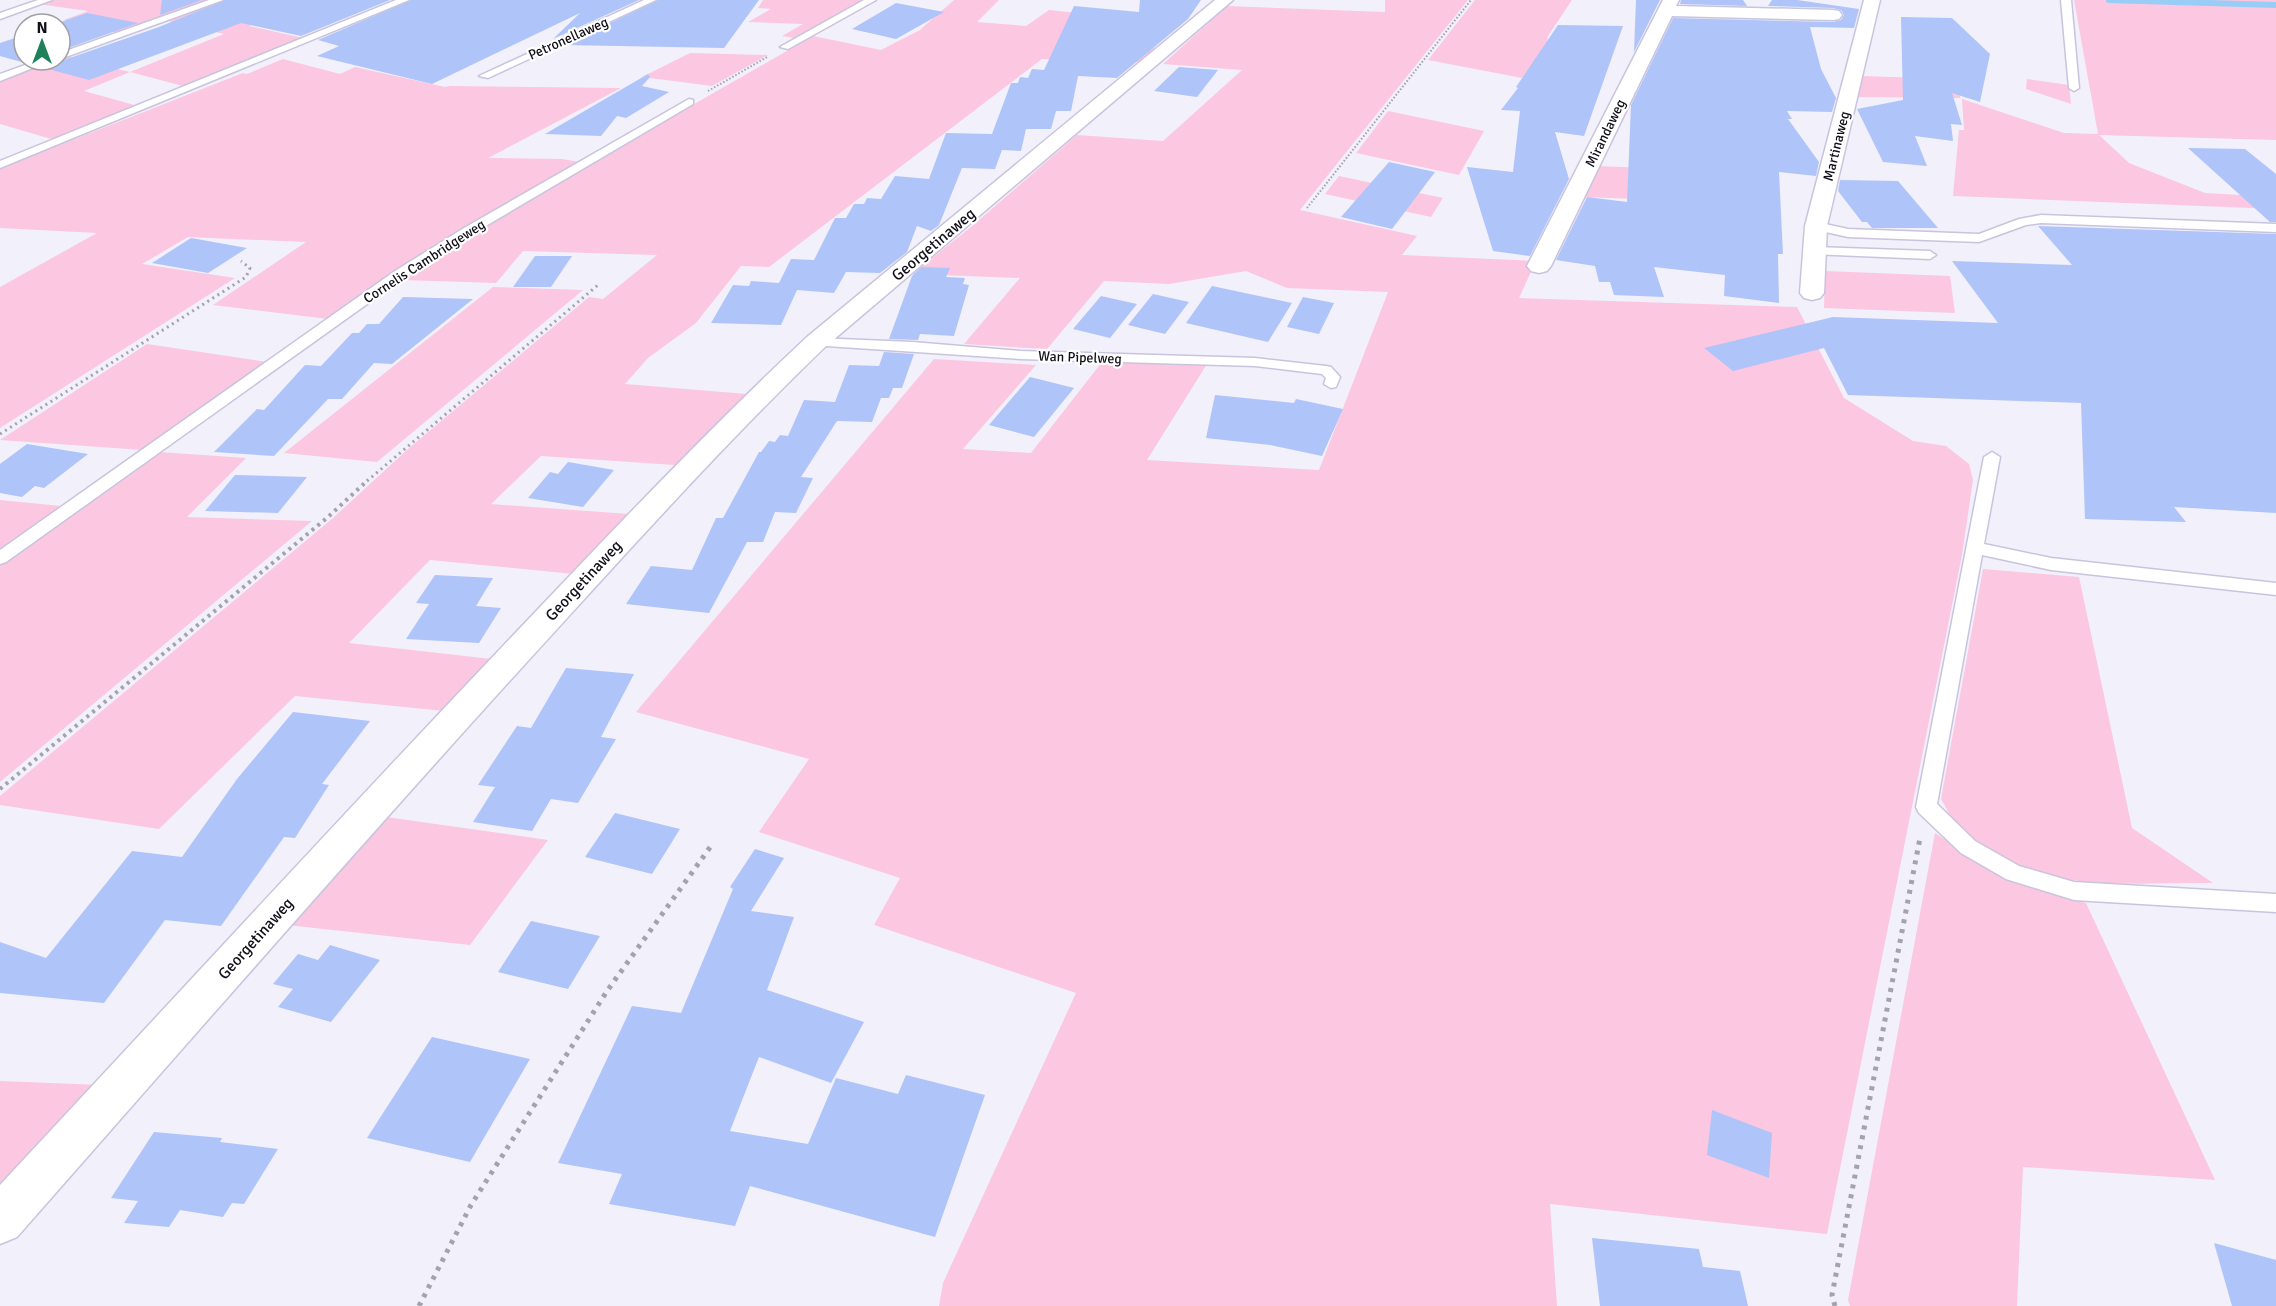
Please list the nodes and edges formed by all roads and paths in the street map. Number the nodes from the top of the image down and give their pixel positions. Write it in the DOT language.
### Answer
graph roads {
  1 [pos="47,0"];
  2 [pos="218,0"];
  3 [pos="404,0"];
  4 [pos="651,0"];
  5 [pos="871,0"];
  6 [pos="1225,0"];
  7 [pos="1471,0"];
  8 [pos="1872,0"];
  9 [pos="2066,0"];
  10 [pos="1668,5"];
  11 [pos="1833,15"];
  12 [pos="0,16"];
  13 [pos="785,46"];
  14 [pos="72,52"];
  15 [pos="16,72"];
  16 [pos="484,76"];
  17 [pos="0,78"];
  18 [pos="2074,88"];
  19 [pos="689,102"];
  20 [pos="0,165"];
  21 [pos="1307,208"];
  22 [pos="1816,226"];
  23 [pos="2276,228"];
  24 [pos="1815,251"];
  25 [pos="1930,255"];
  26 [pos="241,261"];
  27 [pos="1539,266"];
  28 [pos="598,285"];
  29 [pos="1812,293"];
  30 [pos="816,342"];
  31 [pos="1332,384"];
  32 [pos="0,434"];
  33 [pos="1992,457"];
  34 [pos="1975,548"];
  35 [pos="0,558"];
  36 [pos="2276,589"];
  37 [pos="0,789"];
  38 [pos="1926,807"];
  39 [pos="711,846"];
  40 [pos="2276,903"];
  41 [pos="0,1220"];
  42 [pos="419,1306"];
  43 [pos="1835,1306"];
  1 -- 12 [label="lane"];
  2 -- 14 [label="lane"];
  3 -- 20 [label="lane"];
  4 -- 16 [label="lane, Petronellaweg"];
  5 -- 13 [label="lane"];
  6 -- 30 [label="street, Georgetinaweg"];
  7 -- 21 [label="path"];
  8 -- 22 [label="street, Martinaweg"];
  9 -- 18 [label="lane"];
  10 -- 11 [label="street"];
  10 -- 27 [label="street, Mirandaweg"];
  13 -- 19 [label="path"];
  15 -- 17 [label="lane"];
  19 -- 35 [label="lane, Cornelis Cambridgeweg"];
  22 -- 23 [label="lane"];
  22 -- 24 [label="street, Martinaweg"];
  24 -- 25 [label="lane"];
  24 -- 29 [label="street, Martinaweg"];
  26 -- 32 [label="path"];
  28 -- 37 [label="path"];
  30 -- 31 [label="lane, Wan Pipelweg"];
  30 -- 41 [label="street, Georgetinaweg"];
  33 -- 34 [label="lane"];
  34 -- 36 [label="lane"];
  34 -- 38 [label="lane"];
  38 -- 40 [label="lane"];
  38 -- 43 [label="path"];
  39 -- 42 [label="path"];
}
